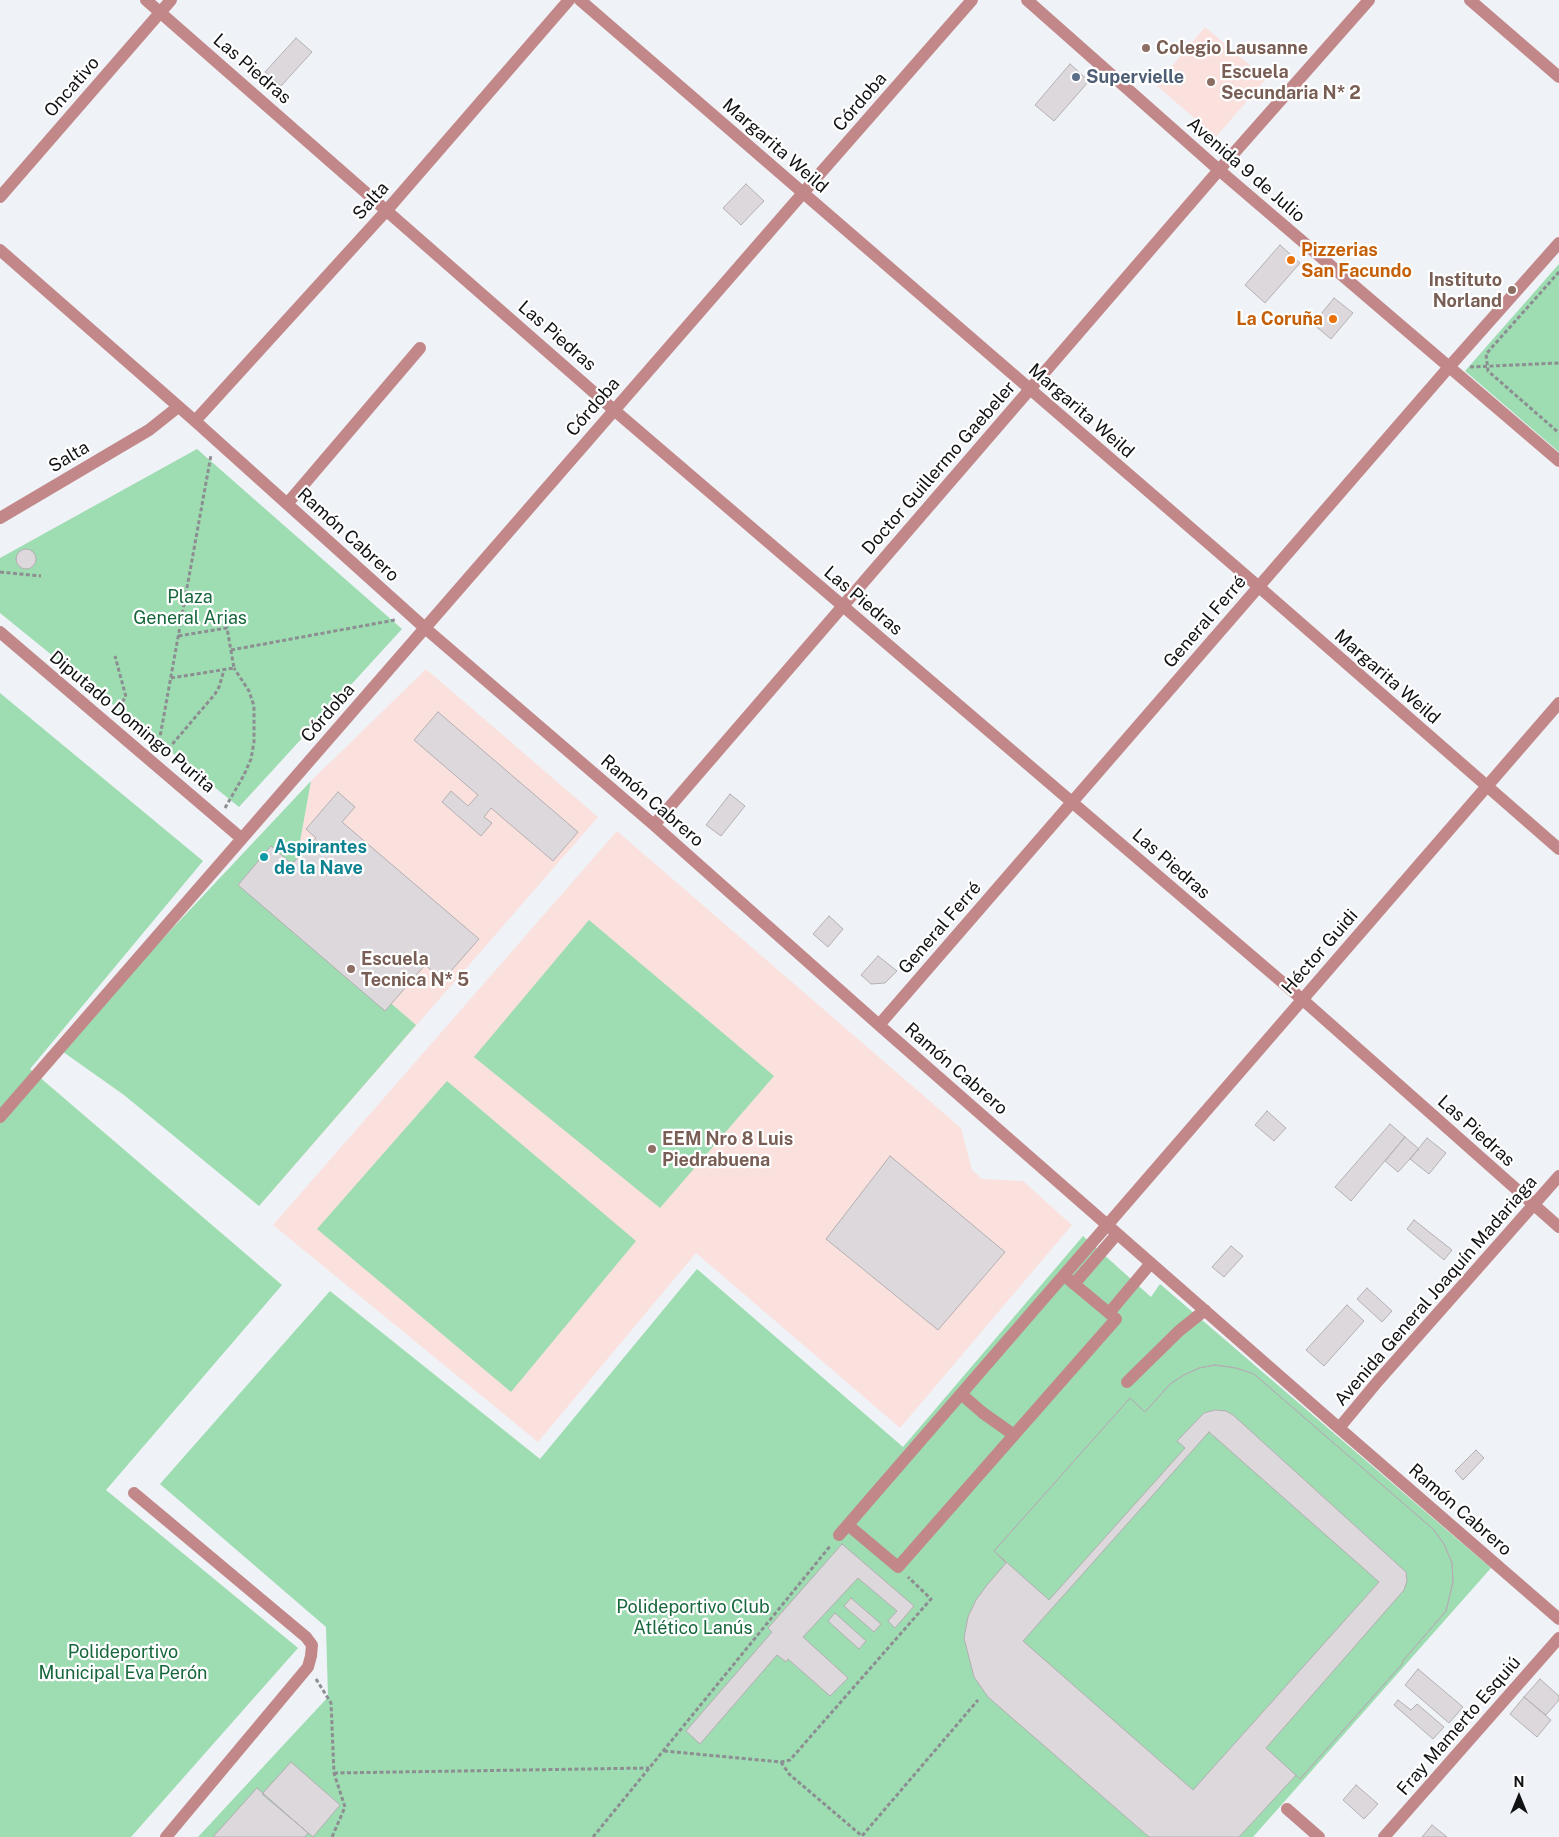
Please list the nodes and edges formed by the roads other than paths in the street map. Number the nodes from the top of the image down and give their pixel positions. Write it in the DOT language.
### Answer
graph roads {
  1 [pos="146,0"];
  2 [pos="171,0"];
  3 [pos="569,0"];
  4 [pos="580,0"];
  5 [pos="972,0"];
  6 [pos="1027,0"];
  7 [pos="1368,0"];
  8 [pos="1470,0"];
  9 [pos="160,12"];
  10 [pos="1559,77"];
  11 [pos="1219,170"];
  12 [pos="803,193"];
  13 [pos="0,197"];
  14 [pos="387,210"];
  15 [pos="1559,243"];
  16 [pos="0,250"];
  17 [pos="420,348"];
  18 [pos="1449,368"];
  19 [pos="1030,390"];
  20 [pos="178,406"];
  21 [pos="614,410"];
  22 [pos="195,421"];
  23 [pos="1559,461"];
  24 [pos="287,504"];
  25 [pos="0,518"];
  26 [pos="1259,587"];
  27 [pos="842,606"];
  28 [pos="425,628"];
  29 [pos="0,632"];
  30 [pos="1559,703"];
  31 [pos="1485,786"];
  32 [pos="1073,802"];
  33 [pos="654,825"];
  34 [pos="242,838"];
  35 [pos="1559,849"];
  36 [pos="1302,1000"];
  37 [pos="879,1025"];
  38 [pos="0,1117"];
  39 [pos="1559,1176"];
  40 [pos="1534,1205"];
  41 [pos="1107,1224"];
  42 [pos="1559,1227"];
  43 [pos="1117,1234"];
  44 [pos="1150,1263"];
  45 [pos="1063,1275"];
  46 [pos="1074,1284"];
  47 [pos="1205,1310"];
  48 [pos="1109,1313"];
  49 [pos="1127,1382"];
  50 [pos="961,1394"];
  51 [pos="1339,1428"];
  52 [pos="1014,1435"];
  53 [pos="134,1494"];
  54 [pos="1559,1618"];
  55 [pos="1559,1638"];
  56 [pos="1287,1809"];
  57 [pos="166,1837"];
  58 [pos="1319,1837"];
  59 [pos="1384,1837"];
  1 -- 9 [label="street, Las Piedras"];
  2 -- 9 [label="street, Oncativo"];
  3 -- 14 [label="street, Salta"];
  4 -- 12 [label="street, Margarita Weild"];
  5 -- 12 [label="street, Córdoba"];
  6 -- 11 [label="street, Avenida 9 de Julio"];
  7 -- 11 [label="street, Doctor Guillermo Gaebeler"];
  8 -- 10 [label="street"];
  9 -- 13 [label="street, Oncativo"];
  9 -- 14 [label="street, Las Piedras"];
  11 -- 18 [label="street, Avenida 9 de Julio"];
  11 -- 19 [label="street, Doctor Guillermo Gaebeler"];
  12 -- 19 [label="street, Margarita Weild"];
  12 -- 21 [label="street, Córdoba"];
  14 -- 21 [label="street, Las Piedras"];
  14 -- 22 [label="street, Salta"];
  15 -- 18 [label="street, General Ferré"];
  16 -- 20 [label="street, Ramón Cabrero"];
  17 -- 24 [label="street"];
  18 -- 23 [label="street, Avenida 9 de Julio"];
  18 -- 26 [label="street, General Ferré"];
  19 -- 26 [label="street, Margarita Weild"];
  19 -- 27 [label="street, Doctor Guillermo Gaebeler"];
  20 -- 22 [label="street, Ramón Cabrero"];
  20 -- 25 [label="street, Salta"];
  21 -- 27 [label="street, Las Piedras"];
  21 -- 28 [label="street, Córdoba"];
  22 -- 24 [label="street, Ramón Cabrero"];
  24 -- 28 [label="street, Ramón Cabrero"];
  26 -- 31 [label="street, Margarita Weild"];
  26 -- 32 [label="street, General Ferré"];
  27 -- 32 [label="street, Las Piedras"];
  27 -- 33 [label="street, Doctor Guillermo Gaebeler"];
  28 -- 33 [label="street, Ramón Cabrero"];
  28 -- 34 [label="street, Córdoba"];
  29 -- 34 [label="street, Diputado Domingo Purita"];
  30 -- 31 [label="street, Héctor Guidi"];
  31 -- 35 [label="street, Margarita Weild"];
  31 -- 36 [label="street, Héctor Guidi"];
  32 -- 36 [label="street, Las Piedras"];
  32 -- 37 [label="street, General Ferré"];
  33 -- 37 [label="street, Ramón Cabrero"];
  34 -- 38 [label="street, Córdoba"];
  36 -- 40 [label="street, Las Piedras"];
  36 -- 41 [label="street, Héctor Guidi"];
  37 -- 41 [label="street, Ramón Cabrero"];
  39 -- 40 [label="street, Avenida General Joaquín Madariaga"];
  40 -- 42 [label="street, Las Piedras"];
  40 -- 51 [label="street, Avenida General Joaquín Madariaga"];
  41 -- 43 [label="street, Ramón Cabrero"];
  41 -- 45 [label="street, Héctor Guidi"];
  43 -- 44 [label="street, Ramón Cabrero"];
  43 -- 46 [label="street"];
  44 -- 47 [label="street, Ramón Cabrero"];
  44 -- 48 [label="street"];
  45 -- 46 [label="street"];
  45 -- 50 [label="street, Héctor Guidi"];
  46 -- 48 [label="street"];
  47 -- 49 [label="street"];
  47 -- 51 [label="street, Ramón Cabrero"];
  48 -- 52 [label="street"];
  50 -- 52 [label="street"];
  50 -- 52 [label="street, Héctor Guidi"];
  51 -- 54 [label="street, Ramón Cabrero"];
  53 -- 57 [label="street"];
  55 -- 59 [label="street, Fray Mamerto Esquiú"];
  56 -- 58 [label="street"];
}
